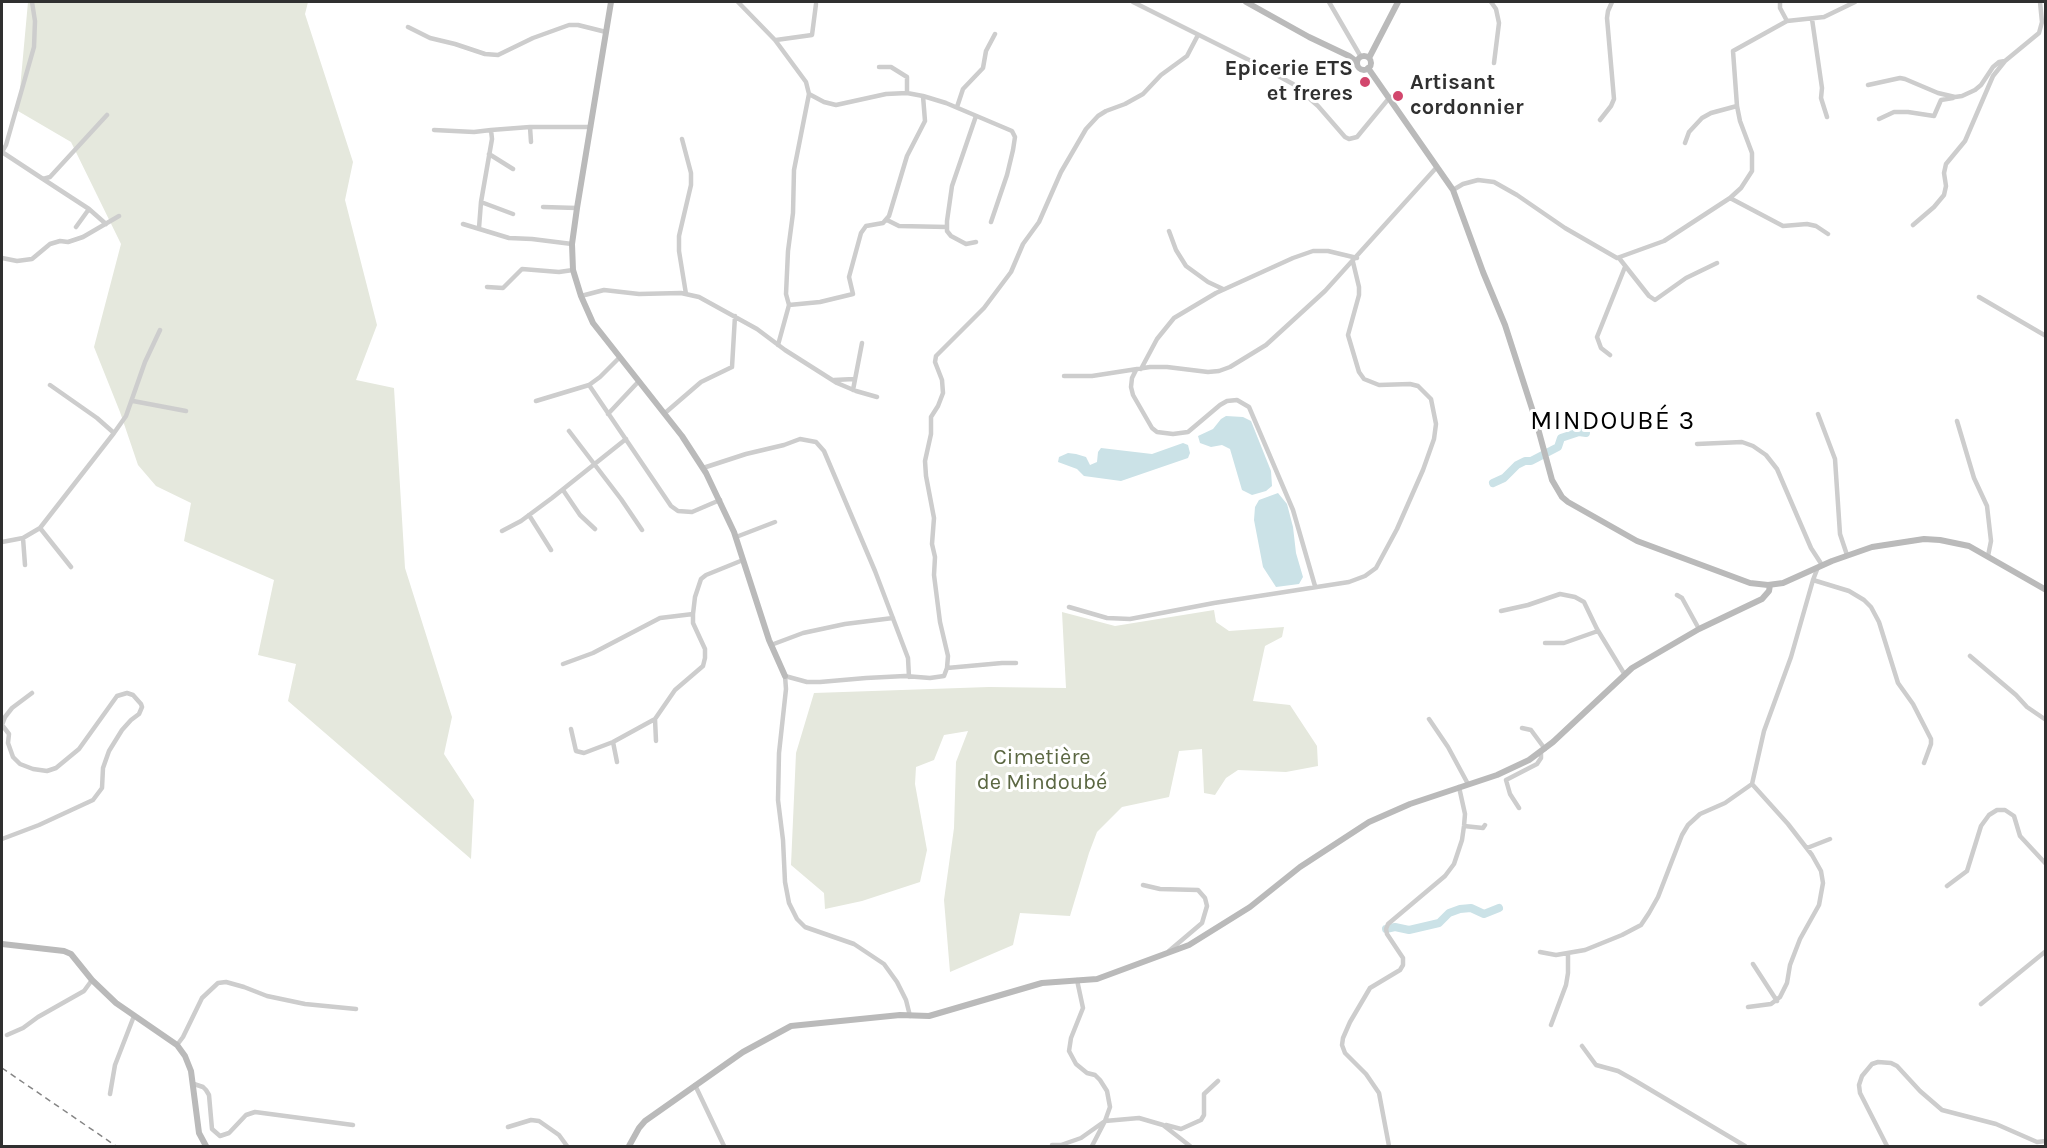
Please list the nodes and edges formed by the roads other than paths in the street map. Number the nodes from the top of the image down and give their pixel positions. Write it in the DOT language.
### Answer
graph roads {
  1 [pos="32,2"];
  2 [pos="611,2"];
  3 [pos="738,2"];
  4 [pos="1133,2"];
  5 [pos="1246,2"];
  6 [pos="1329,2"];
  7 [pos="1398,2"];
  8 [pos="1491,2"];
  9 [pos="1612,2"];
  10 [pos="1780,2"];
  11 [pos="1855,2"];
  12 [pos="2040,2"];
  13 [pos="816,4"];
  14 [pos="1812,19"];
  15 [pos="1787,21"];
  16 [pos="408,27"];
  17 [pos="606,32"];
  18 [pos="995,34"];
  19 [pos="1198,35"];
  20 [pos="776,40"];
  21 [pos="1371,55"];
  22 [pos="1359,60"];
  23 [pos="2005,61"];
  24 [pos="1494,63"];
  25 [pos="879,67"];
  26 [pos="1368,68"];
  27 [pos="1869,85"];
  28 [pos="907,93"];
  29 [pos="809,94"];
  30 [pos="923,96"];
  31 [pos="1390,97"];
  32 [pos="1955,97"];
  33 [pos="1737,106"];
  34 [pos="957,107"];
  35 [pos="107,115"];
  36 [pos="976,116"];
  37 [pos="1827,117"];
  38 [pos="1879,119"];
  39 [pos="1600,120"];
  40 [pos="530,127"];
  41 [pos="591,127"];
  42 [pos="434,130"];
  43 [pos="491,130"];
  44 [pos="682,139"];
  45 [pos="531,142"];
  46 [pos="1685,143"];
  47 [pos="2,152"];
  48 [pos="489,154"];
  49 [pos="1436,168"];
  50 [pos="513,169"];
  51 [pos="43,179"];
  52 [pos="1453,190"];
  53 [pos="1730,198"];
  54 [pos="481,202"];
  55 [pos="543,207"];
  56 [pos="577,208"];
  57 [pos="89,209"];
  58 [pos="513,214"];
  59 [pos="119,216"];
  60 [pos="887,220"];
  61 [pos="991,222"];
  62 [pos="106,224"];
  63 [pos="463,225"];
  64 [pos="1913,225"];
  65 [pos="76,226"];
  66 [pos="947,227"];
  67 [pos="479,228"];
  68 [pos="1169,231"];
  69 [pos="1828,234"];
  70 [pos="976,242"];
  71 [pos="572,244"];
  72 [pos="2,258"];
  73 [pos="1619,258"];
  74 [pos="1355,260"];
  75 [pos="1717,263"];
  76 [pos="1625,267"];
  77 [pos="573,270"];
  78 [pos="487,287"];
  79 [pos="1223,289"];
  80 [pos="686,294"];
  81 [pos="581,296"];
  82 [pos="1979,297"];
  83 [pos="789,305"];
  84 [pos="735,316"];
  85 [pos="160,330"];
  86 [pos="2046,336"];
  87 [pos="862,343"];
  88 [pos="778,345"];
  89 [pos="1610,355"];
  90 [pos="620,357"];
  91 [pos="1139,369"];
  92 [pos="1064,376"];
  93 [pos="855,379"];
  94 [pos="834,380"];
  95 [pos="639,381"];
  96 [pos="50,385"];
  97 [pos="590,385"];
  98 [pos="853,390"];
  99 [pos="877,397"];
  100 [pos="133,401"];
  101 [pos="536,401"];
  102 [pos="186,411"];
  103 [pos="665,413"];
  104 [pos="608,414"];
  105 [pos="1818,414"];
  106 [pos="1957,421"];
  107 [pos="569,431"];
  108 [pos="114,433"];
  109 [pos="626,439"];
  110 [pos="1697,444"];
  111 [pos="596,464"];
  112 [pos="703,468"];
  113 [pos="563,490"];
  114 [pos="720,500"];
  115 [pos="529,515"];
  116 [pos="775,522"];
  117 [pos="40,528"];
  118 [pos="595,529"];
  119 [pos="642,530"];
  120 [pos="502,531"];
  121 [pos="736,537"];
  122 [pos="23,538"];
  123 [pos="2,542"];
  124 [pos="551,550"];
  125 [pos="1847,555"];
  126 [pos="1988,556"];
  127 [pos="743,560"];
  128 [pos="25,565"];
  129 [pos="1820,566"];
  130 [pos="71,567"];
  131 [pos="1813,580"];
  132 [pos="1770,585"];
  133 [pos="1315,586"];
  134 [pos="2046,590"];
  135 [pos="1677,595"];
  136 [pos="1069,607"];
  137 [pos="1501,611"];
  138 [pos="693,614"];
  139 [pos="893,618"];
  140 [pos="1699,629"];
  141 [pos="1598,631"];
  142 [pos="1545,643"];
  143 [pos="771,645"];
  144 [pos="1970,656"];
  145 [pos="1016,663"];
  146 [pos="562,664"];
  147 [pos="947,668"];
  148 [pos="785,675"];
  149 [pos="1625,675"];
  150 [pos="909,677"];
  151 [pos="32,693"];
  152 [pos="655,719"];
  153 [pos="1429,719"];
  154 [pos="2046,720"];
  155 [pos="1522,728"];
  156 [pos="571,729"];
  157 [pos="656,741"];
  158 [pos="613,742"];
  159 [pos="1543,751"];
  160 [pos="616,762"];
  161 [pos="1924,763"];
  162 [pos="1468,784"];
  163 [pos="1752,784"];
  164 [pos="1459,787"];
  165 [pos="1519,808"];
  166 [pos="1485,825"];
  167 [pos="1464,826"];
  168 [pos="2,839"];
  169 [pos="1830,839"];
  170 [pos="1807,848"];
  171 [pos="2046,864"];
  172 [pos="1143,885"];
  173 [pos="1947,886"];
  174 [pos="2,944"];
  175 [pos="2046,951"];
  176 [pos="1540,952"];
  177 [pos="1568,954"];
  178 [pos="1165,955"];
  179 [pos="1753,964"];
  180 [pos="92,980"];
  181 [pos="1077,980"];
  182 [pos="1777,1000"];
  183 [pos="1981,1004"];
  184 [pos="1748,1006"];
  185 [pos="356,1008"];
  186 [pos="134,1016"];
  187 [pos="910,1016"];
  188 [pos="1551,1025"];
  189 [pos="7,1035"];
  190 [pos="177,1045"];
  191 [pos="1582,1046"];
  192 [pos="1218,1081"];
  193 [pos="194,1084"];
  194 [pos="695,1085"];
  195 [pos="110,1094"];
  196 [pos="1105,1121"];
  197 [pos="352,1125"];
  198 [pos="1163,1125"];
  199 [pos="508,1127"];
  200 [pos="2046,1141"];
  201 [pos="1052,1144"];
  202 [pos="206,1146"];
  203 [pos="567,1146"];
  204 [pos="629,1146"];
  205 [pos="724,1146"];
  206 [pos="1092,1146"];
  207 [pos="1190,1146"];
  208 [pos="1389,1146"];
  209 [pos="1746,1146"];
  210 [pos="1887,1146"];
  1 -- 47 [label="street"];
  2 -- 17 [label="street"];
  3 -- 20 [label="street"];
  4 -- 19 [label="street"];
  5 -- 22 [label="street"];
  6 -- 22 [label="street"];
  7 -- 21 [label="street"];
  8 -- 24 [label="street"];
  9 -- 39 [label="street"];
  10 -- 15 [label="street"];
  11 -- 14 [label="street"];
  12 -- 23 [label="street"];
  13 -- 20 [label="street"];
  14 -- 15 [label="street"];
  14 -- 37 [label="street"];
  15 -- 33 [label="street"];
  16 -- 17 [label="street"];
  17 -- 41 [label="street"];
  18 -- 34 [label="street"];
  19 -- 31 [label="street"];
  19 -- 147 [label="street"];
  20 -- 29 [label="street"];
  21 -- 22 [label="street"];
  21 -- 26 [label="street"];
  22 -- 26 [label="street"];
  23 -- 32 [label="street"];
  23 -- 64 [label="street"];
  25 -- 28 [label="street"];
  26 -- 31 [label="street"];
  27 -- 32 [label="street"];
  28 -- 29 [label="street"];
  28 -- 30 [label="street"];
  29 -- 83 [label="street"];
  30 -- 34 [label="street"];
  30 -- 60 [label="street"];
  31 -- 49 [label="street"];
  32 -- 38 [label="street"];
  33 -- 46 [label="street"];
  33 -- 53 [label="street"];
  34 -- 36 [label="street"];
  35 -- 51 [label="street"];
  36 -- 61 [label="street"];
  36 -- 66 [label="street"];
  40 -- 41 [label="street"];
  40 -- 43 [label="street"];
  40 -- 45 [label="street"];
  41 -- 56 [label="street"];
  42 -- 43 [label="street"];
  43 -- 48 [label="street"];
  44 -- 80 [label="street"];
  47 -- 51 [label="street"];
  48 -- 50 [label="street"];
  48 -- 54 [label="street"];
  49 -- 52 [label="street"];
  49 -- 74 [label="street"];
  51 -- 57 [label="street"];
  52 -- 73 [label="street"];
  52 -- 132 [label="street"];
  53 -- 69 [label="street"];
  53 -- 73 [label="street"];
  54 -- 58 [label="street"];
  54 -- 67 [label="street"];
  55 -- 56 [label="street"];
  56 -- 71 [label="street"];
  57 -- 62 [label="street"];
  57 -- 65 [label="street"];
  59 -- 62 [label="street"];
  60 -- 66 [label="street"];
  60 -- 83 [label="street"];
  62 -- 72 [label="street"];
  63 -- 67 [label="street"];
  66 -- 70 [label="street"];
  67 -- 71 [label="street"];
  68 -- 79 [label="street"];
  71 -- 77 [label="street"];
  73 -- 76 [label="street"];
  74 -- 79 [label="street"];
  74 -- 91 [label="street"];
  74 -- 133 [label="street"];
  75 -- 76 [label="street"];
  76 -- 89 [label="street"];
  77 -- 78 [label="street"];
  77 -- 81 [label="street"];
  79 -- 91 [label="street"];
  80 -- 81 [label="street"];
  80 -- 84 [label="street"];
  81 -- 90 [label="street"];
  82 -- 86 [label="street"];
  83 -- 88 [label="street"];
  84 -- 88 [label="street"];
  84 -- 103 [label="street"];
  85 -- 100 [label="street"];
  87 -- 93 [label="street"];
  88 -- 94 [label="street"];
  90 -- 95 [label="street"];
  90 -- 97 [label="street"];
  91 -- 92 [label="street"];
  91 -- 133 [label="street"];
  93 -- 94 [label="street"];
  93 -- 98 [label="street"];
  94 -- 98 [label="street"];
  95 -- 103 [label="street"];
  95 -- 104 [label="street"];
  96 -- 108 [label="street"];
  97 -- 101 [label="street"];
  97 -- 104 [label="street"];
  98 -- 99 [label="street"];
  100 -- 102 [label="street"];
  100 -- 108 [label="street"];
  103 -- 112 [label="street"];
  104 -- 109 [label="street"];
  105 -- 125 [label="street"];
  106 -- 126 [label="street"];
  107 -- 111 [label="street"];
  108 -- 117 [label="street"];
  109 -- 111 [label="street"];
  109 -- 114 [label="street"];
  110 -- 129 [label="street"];
  111 -- 113 [label="street"];
  111 -- 119 [label="street"];
  112 -- 114 [label="street"];
  112 -- 139 [label="street"];
  113 -- 115 [label="street"];
  113 -- 118 [label="street"];
  114 -- 121 [label="street"];
  115 -- 120 [label="street"];
  115 -- 124 [label="street"];
  116 -- 121 [label="street"];
  117 -- 122 [label="street"];
  117 -- 130 [label="street"];
  121 -- 127 [label="street"];
  122 -- 123 [label="street"];
  122 -- 128 [label="street"];
  125 -- 126 [label="street"];
  125 -- 129 [label="street"];
  126 -- 134 [label="street"];
  127 -- 138 [label="street"];
  127 -- 143 [label="street"];
  129 -- 131 [label="street"];
  129 -- 132 [label="street"];
  131 -- 161 [label="street"];
  131 -- 163 [label="street"];
  132 -- 140 [label="street"];
  133 -- 136 [label="street"];
  135 -- 140 [label="street"];
  137 -- 141 [label="street"];
  138 -- 146 [label="street"];
  138 -- 152 [label="street"];
  139 -- 143 [label="street"];
  139 -- 150 [label="street"];
  140 -- 149 [label="street"];
  141 -- 142 [label="street"];
  141 -- 149 [label="street"];
  143 -- 148 [label="street"];
  144 -- 154 [label="street"];
  145 -- 147 [label="street"];
  147 -- 150 [label="street"];
  148 -- 150 [label="street"];
  148 -- 187 [label="street"];
  149 -- 159 [label="street"];
  151 -- 168 [label="street"];
  152 -- 157 [label="street"];
  152 -- 158 [label="street"];
  153 -- 162 [label="street"];
  155 -- 159 [label="street"];
  156 -- 158 [label="street"];
  158 -- 160 [label="street"];
  159 -- 162 [label="street"];
  159 -- 165 [label="street"];
  162 -- 164 [label="street"];
  163 -- 170 [label="street"];
  163 -- 177 [label="street"];
  164 -- 167 [label="street"];
  164 -- 178 [label="street"];
  166 -- 167 [label="street"];
  167 -- 208 [label="street"];
  169 -- 170 [label="street"];
  170 -- 182 [label="street"];
  171 -- 173 [label="street"];
  172 -- 178 [label="street"];
  174 -- 180 [label="street"];
  175 -- 183 [label="street"];
  176 -- 177 [label="street"];
  177 -- 188 [label="street"];
  178 -- 181 [label="street"];
  179 -- 182 [label="street"];
  180 -- 186 [label="street"];
  180 -- 189 [label="street"];
  181 -- 187 [label="street"];
  181 -- 196 [label="street"];
  182 -- 184 [label="street"];
  185 -- 190 [label="street"];
  186 -- 190 [label="street"];
  186 -- 195 [label="street"];
  187 -- 194 [label="street"];
  190 -- 193 [label="street"];
  191 -- 209 [label="street"];
  192 -- 198 [label="street"];
  193 -- 197 [label="street"];
  193 -- 202 [label="street"];
  194 -- 204 [label="street"];
  194 -- 205 [label="street"];
  196 -- 198 [label="street"];
  196 -- 201 [label="street"];
  196 -- 206 [label="street"];
  198 -- 207 [label="street"];
  199 -- 203 [label="street"];
  200 -- 210 [label="street"];
}
